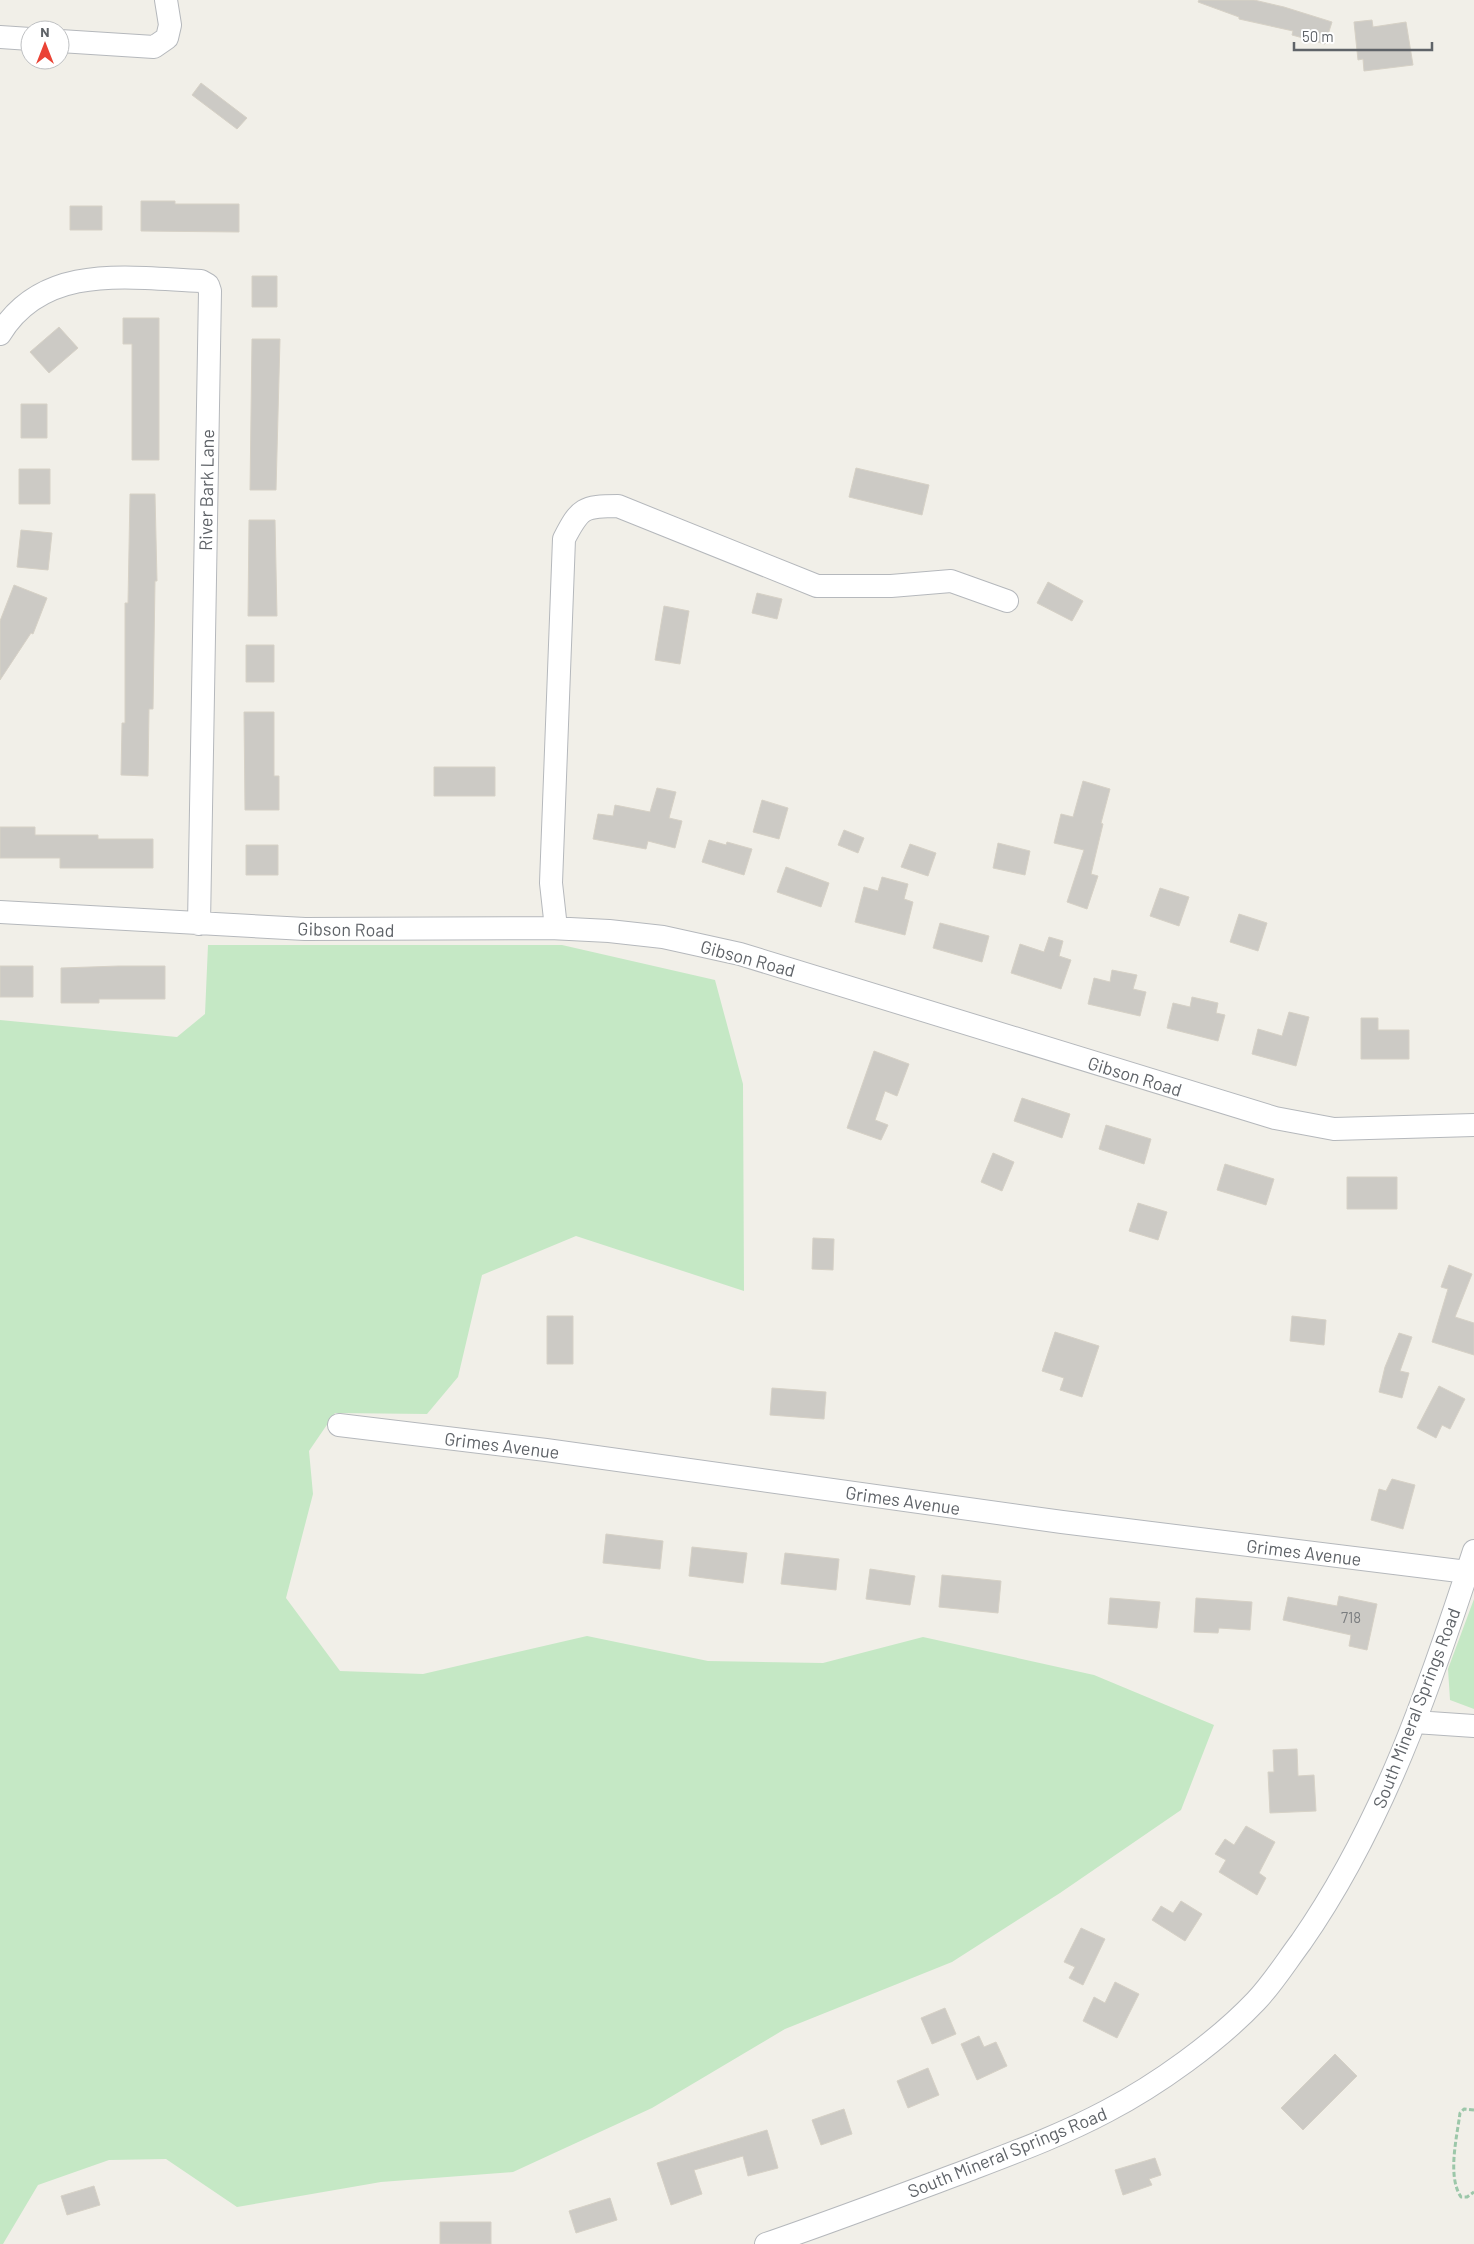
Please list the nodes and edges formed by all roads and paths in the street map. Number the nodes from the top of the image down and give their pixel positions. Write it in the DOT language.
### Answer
graph roads {
  1 [pos="166,0"];
  2 [pos="0,37"];
  3 [pos="20,38"];
  4 [pos="70,41"];
  5 [pos="0,334"];
  6 [pos="1007,601"];
  7 [pos="0,912"];
  8 [pos="199,924"];
  9 [pos="556,928"];
  10 [pos="1474,1126"];
  11 [pos="339,1425"];
  12 [pos="1471,1562"];
  13 [pos="1415,1722"];
  14 [pos="1474,1726"];
  15 [pos="1474,2110"];
  16 [pos="1474,2192"];
  17 [pos="766,2244"];
  1 -- 4 [label="street"];
  2 -- 3 [label="street"];
  5 -- 8 [label="street, River Bark Lane"];
  6 -- 9 [label="street"];
  7 -- 8 [label="street, Gibson Road"];
  8 -- 9 [label="street, Gibson Road"];
  9 -- 10 [label="street, Gibson Road"];
  11 -- 12 [label="street, Grimes Avenue"];
  12 -- 13 [label="street, South Mineral Springs Road"];
  13 -- 14 [label="street"];
  13 -- 17 [label="street, South Mineral Springs Road"];
  15 -- 16 [label="path"];
}
